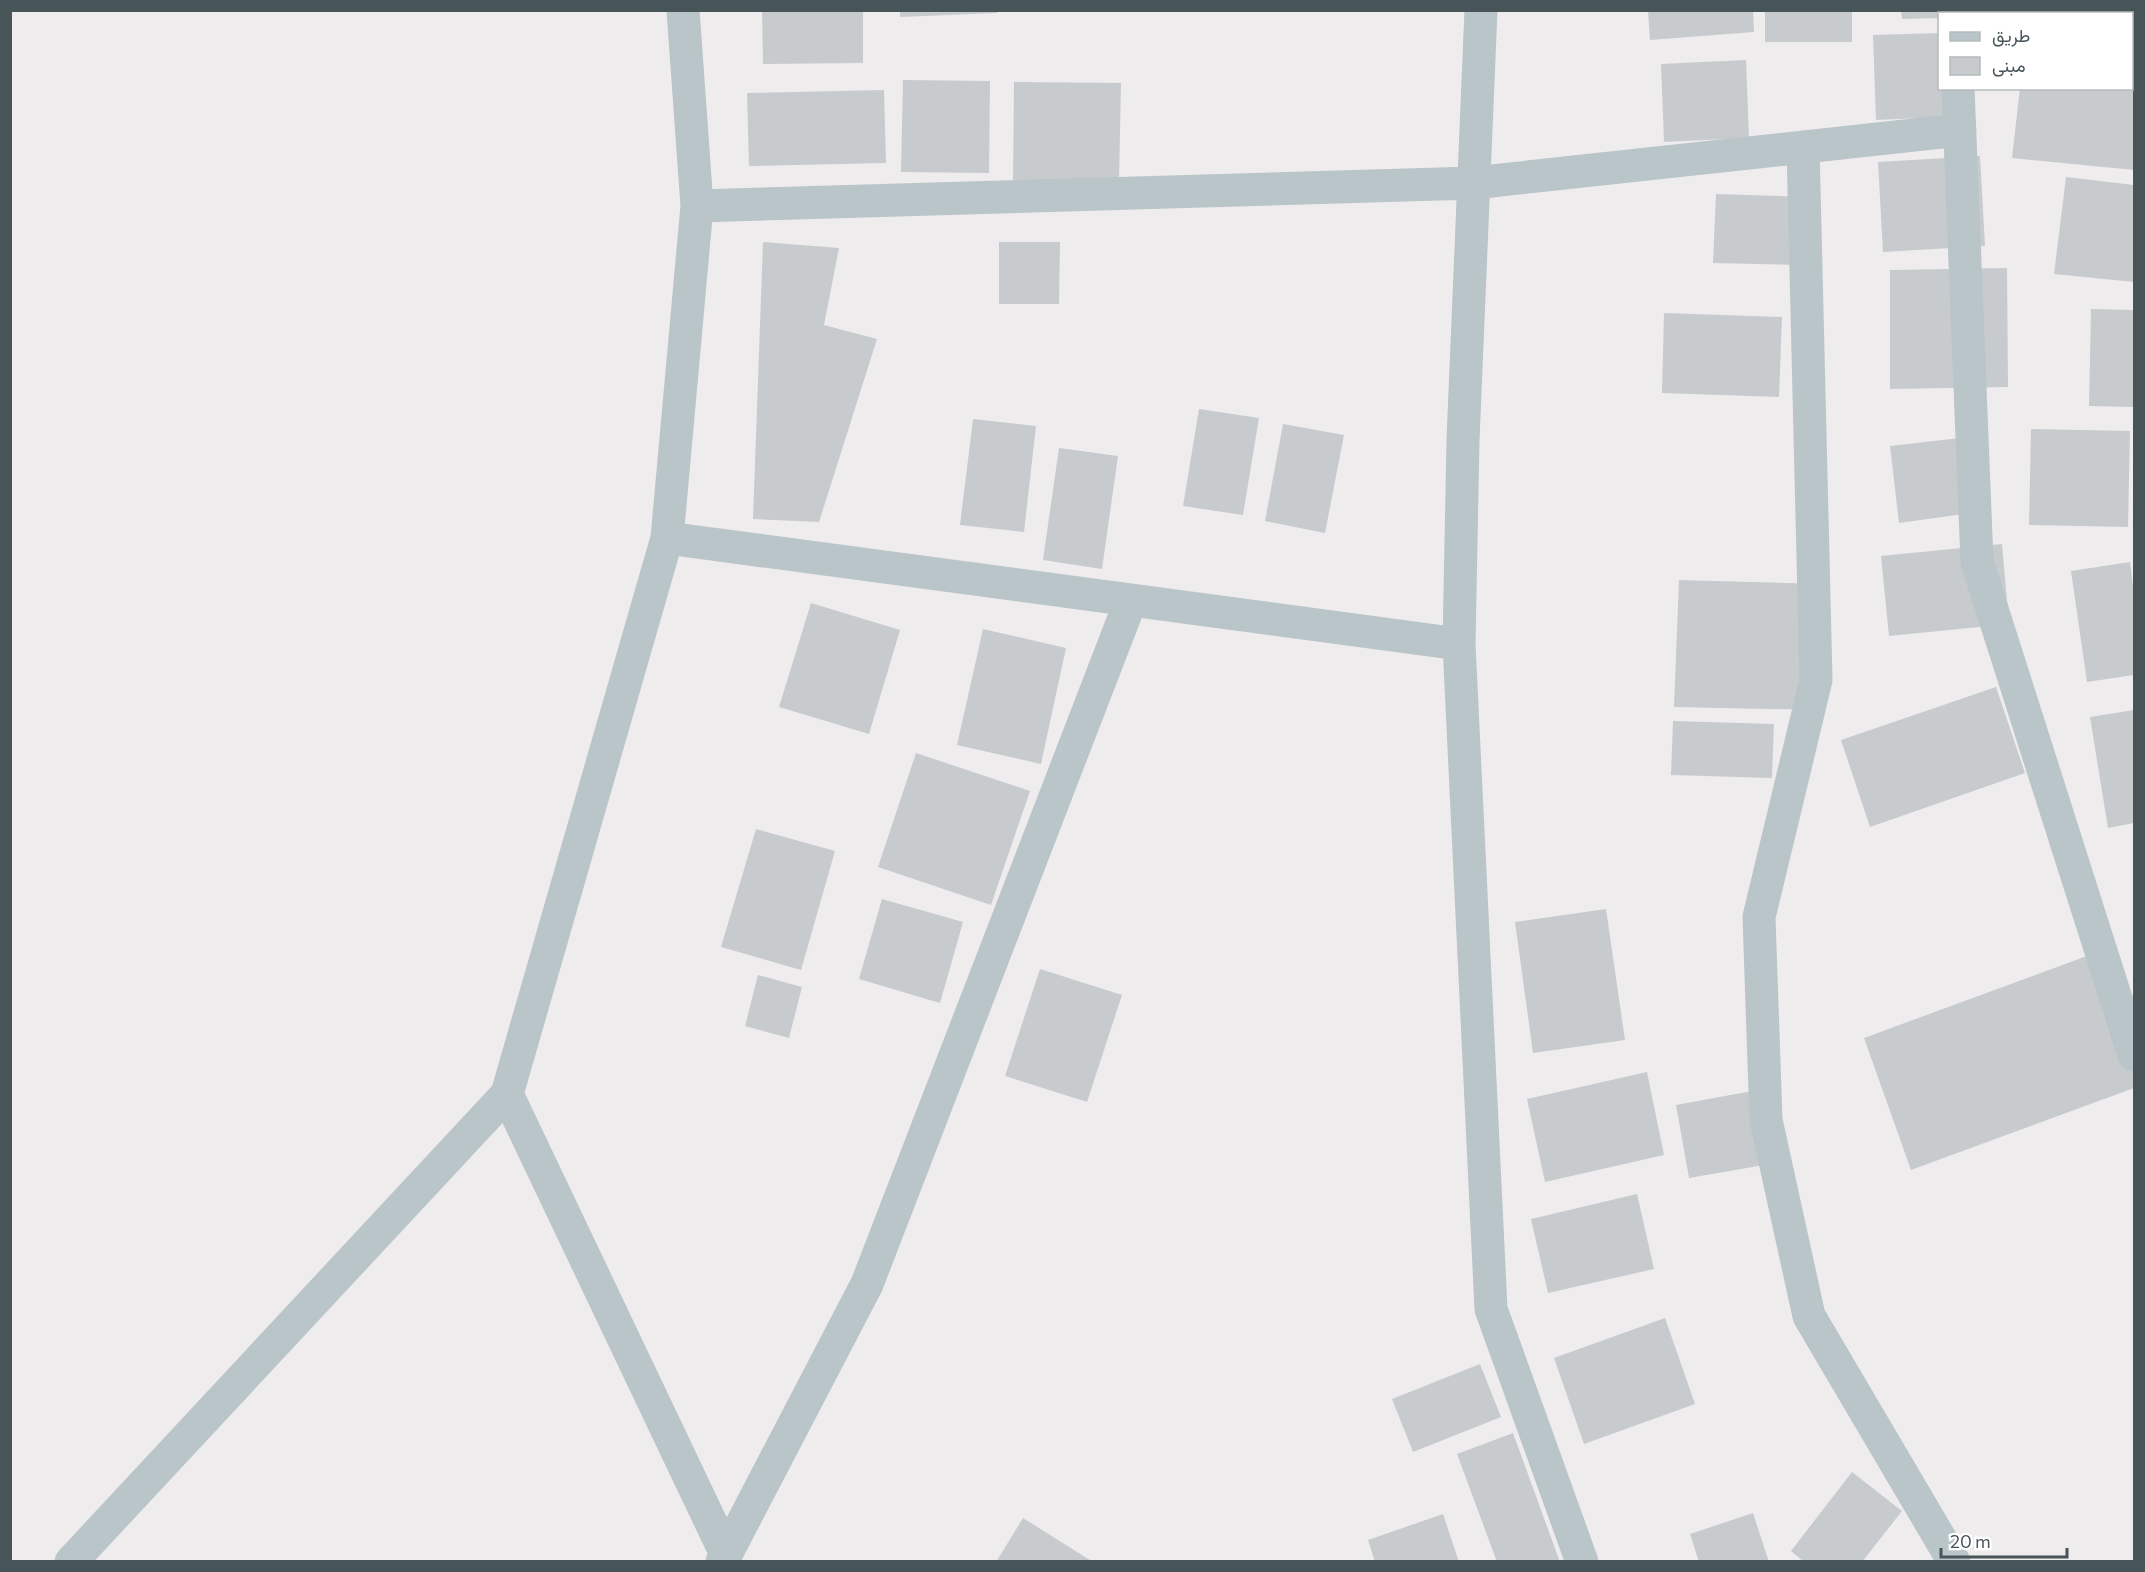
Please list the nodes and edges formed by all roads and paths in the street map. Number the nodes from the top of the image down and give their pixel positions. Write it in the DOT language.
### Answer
graph roads {
  1 [pos="683,10"];
  2 [pos="1481,10"];
  3 [pos="1958,90"];
  4 [pos="1960,130"];
  5 [pos="1803,147"];
  6 [pos="1473,183"];
  7 [pos="698,206"];
  8 [pos="667,538"];
  9 [pos="1131,600"];
  10 [pos="1459,644"];
  11 [pos="2134,1055"];
  12 [pos="507,1094"];
  13 [pos="723,1557"];
  14 [pos="71,1562"];
  15 [pos="1581,1562"];
  16 [pos="1954,1562"];
  1 -- 7 [label="street"];
  2 -- 6 [label="street"];
  3 -- 4 [label="street"];
  4 -- 5 [label="street"];
  4 -- 11 [label="street"];
  5 -- 6 [label="street"];
  5 -- 16 [label="street"];
  6 -- 7 [label="street"];
  6 -- 10 [label="street"];
  7 -- 8 [label="street"];
  8 -- 9 [label="street"];
  8 -- 12 [label="street"];
  9 -- 10 [label="street"];
  9 -- 13 [label="street"];
  10 -- 15 [label="street"];
  12 -- 13 [label="street"];
  12 -- 14 [label="street"];
}
